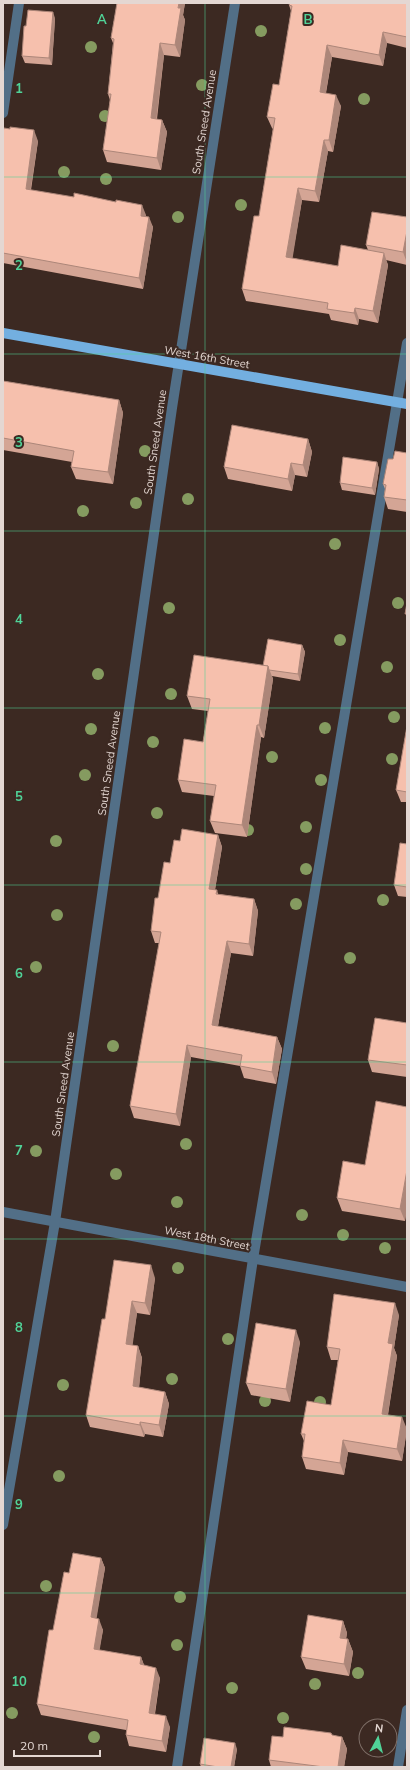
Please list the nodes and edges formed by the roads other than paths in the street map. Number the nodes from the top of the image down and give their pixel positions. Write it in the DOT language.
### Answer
graph roads {
  1 [pos="19,3"];
  2 [pos="235,3"];
  3 [pos="3,113"];
  4 [pos="3,333"];
  5 [pos="407,343"];
  6 [pos="178,364"];
  7 [pos="402,404"];
  8 [pos="3,1212"];
  9 [pos="55,1222"];
  10 [pos="252,1259"];
  11 [pos="407,1287"];
  12 [pos="3,1526"];
  13 [pos="407,1710"];
  14 [pos="177,1767"];
  15 [pos="398,1767"];
  1 -- 3 [label="street"];
  2 -- 6 [label="street, South Sneed Avenue"];
  4 -- 6 [label="main road, West 16th Street"];
  5 -- 7 [label="street"];
  6 -- 7 [label="main road, West 16th Street"];
  6 -- 9 [label="street, South Sneed Avenue"];
  7 -- 10 [label="street"];
  8 -- 9 [label="street, West 18th Street"];
  9 -- 10 [label="street, West 18th Street"];
  9 -- 12 [label="street, South Sneed Avenue"];
  10 -- 11 [label="street, West 18th Street"];
  10 -- 14 [label="street"];
  13 -- 15 [label="street"];
}
